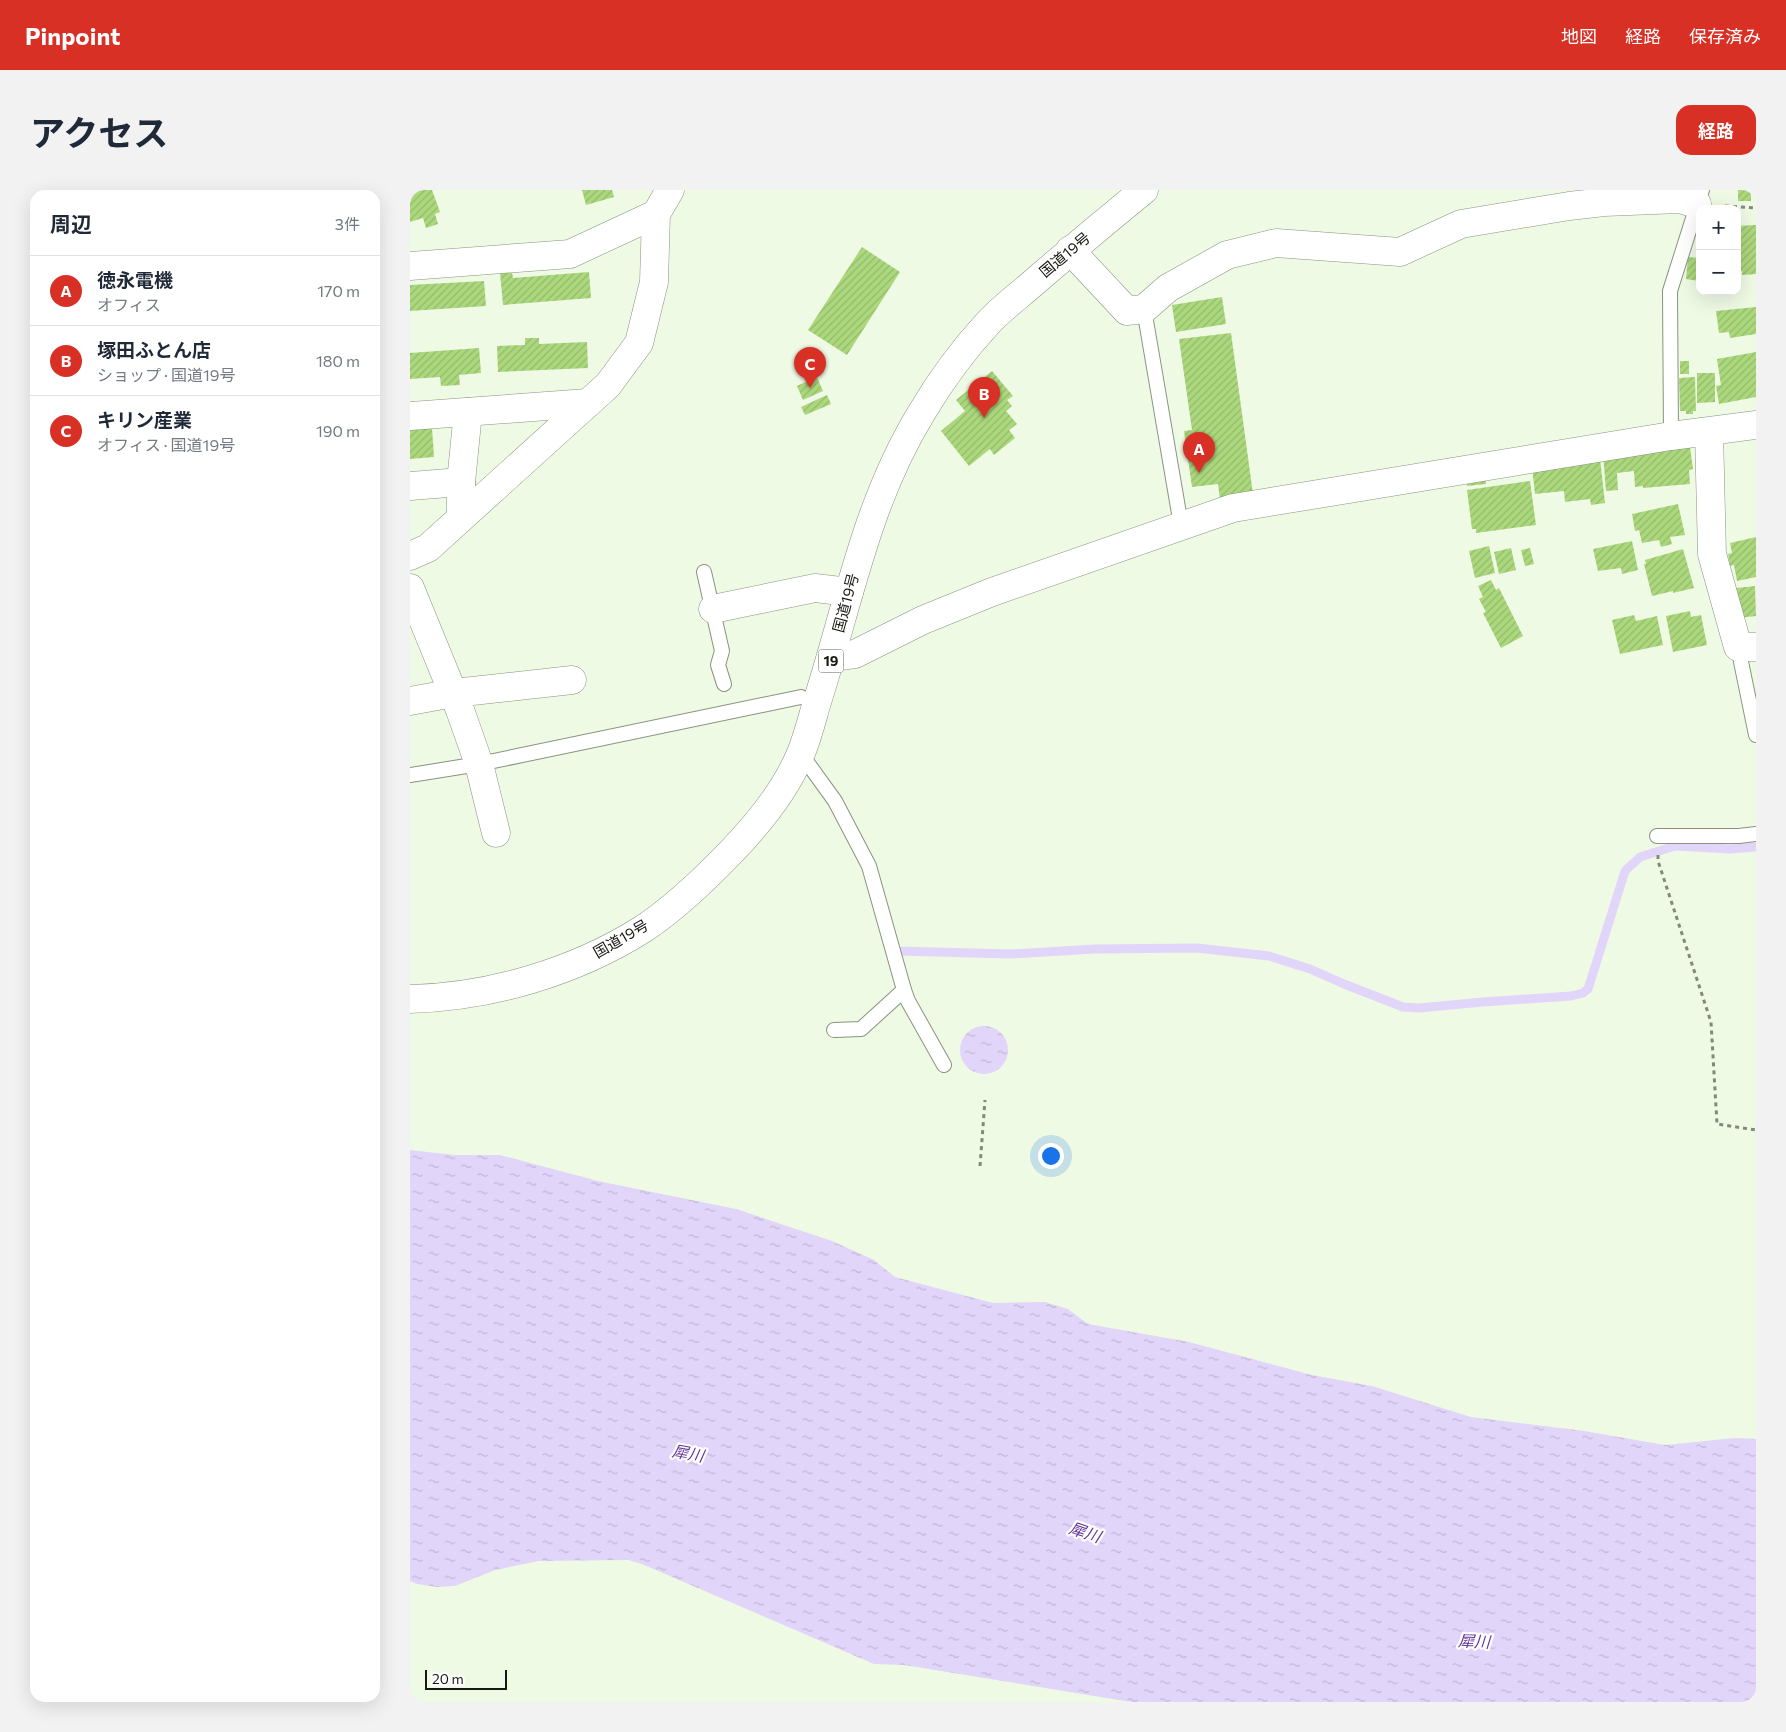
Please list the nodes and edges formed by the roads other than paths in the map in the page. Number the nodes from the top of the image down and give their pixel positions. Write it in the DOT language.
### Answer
graph roads {
  1 [pos="670,190"];
  2 [pos="1144,190"];
  3 [pos="1699,197"];
  4 [pos="656,214"];
  5 [pos="1070,250"];
  6 [pos="410,266"];
  7 [pos="1144,309"];
  8 [pos="588,403"];
  9 [pos="468,412"];
  10 [pos="410,416"];
  11 [pos="1756,425"];
  12 [pos="1708,432"];
  13 [pos="1671,436"];
  14 [pos="461,482"];
  15 [pos="410,486"];
  16 [pos="461,517"];
  17 [pos="1181,525"];
  18 [pos="410,556"];
  19 [pos="704,572"];
  20 [pos="410,588"];
  21 [pos="849,592"];
  22 [pos="713,609"];
  23 [pos="1747,646"];
  24 [pos="832,657"];
  25 [pos="572,680"];
  26 [pos="724,684"];
  27 [pos="454,693"];
  28 [pos="801,698"];
  29 [pos="410,702"];
  30 [pos="1756,735"];
  31 [pos="801,754"];
  32 [pos="479,764"];
  33 [pos="410,775"];
  34 [pos="496,833"];
  35 [pos="1756,834"];
  36 [pos="1657,836"];
  37 [pos="904,990"];
  38 [pos="410,999"];
  39 [pos="834,1030"];
  40 [pos="944,1065"];
  1 -- 4 [label="main road"];
  2 -- 5 [label="main road, 国道19号 / 19"];
  3 -- 7 [label="main road"];
  3 -- 13 [label="lane"];
  4 -- 6 [label="main road"];
  4 -- 8 [label="main road"];
  5 -- 7 [label="main road"];
  5 -- 21 [label="main road, 国道19号 / 19"];
  7 -- 17 [label="lane"];
  8 -- 9 [label="main road"];
  8 -- 16 [label="main road"];
  9 -- 10 [label="main road"];
  9 -- 14 [label="main road"];
  11 -- 12 [label="main road"];
  12 -- 13 [label="main road"];
  12 -- 23 [label="main road"];
  13 -- 17 [label="main road"];
  14 -- 15 [label="main road"];
  14 -- 16 [label="main road"];
  16 -- 18 [label="main road"];
  17 -- 24 [label="main road"];
  19 -- 22 [label="lane"];
  20 -- 27 [label="main road"];
  21 -- 22 [label="main road"];
  21 -- 24 [label="main road, 国道19号 / 19"];
  22 -- 26 [label="lane"];
  23 -- 30 [label="lane"];
  24 -- 31 [label="main road, 国道19号 / 19"];
  25 -- 27 [label="main road"];
  27 -- 29 [label="main road"];
  27 -- 32 [label="main road"];
  28 -- 32 [label="lane"];
  31 -- 37 [label="lane"];
  31 -- 38 [label="main road, 国道19号 / 19"];
  32 -- 33 [label="lane"];
  32 -- 34 [label="main road"];
  35 -- 36 [label="lane"];
  37 -- 39 [label="lane"];
  37 -- 40 [label="lane"];
}
